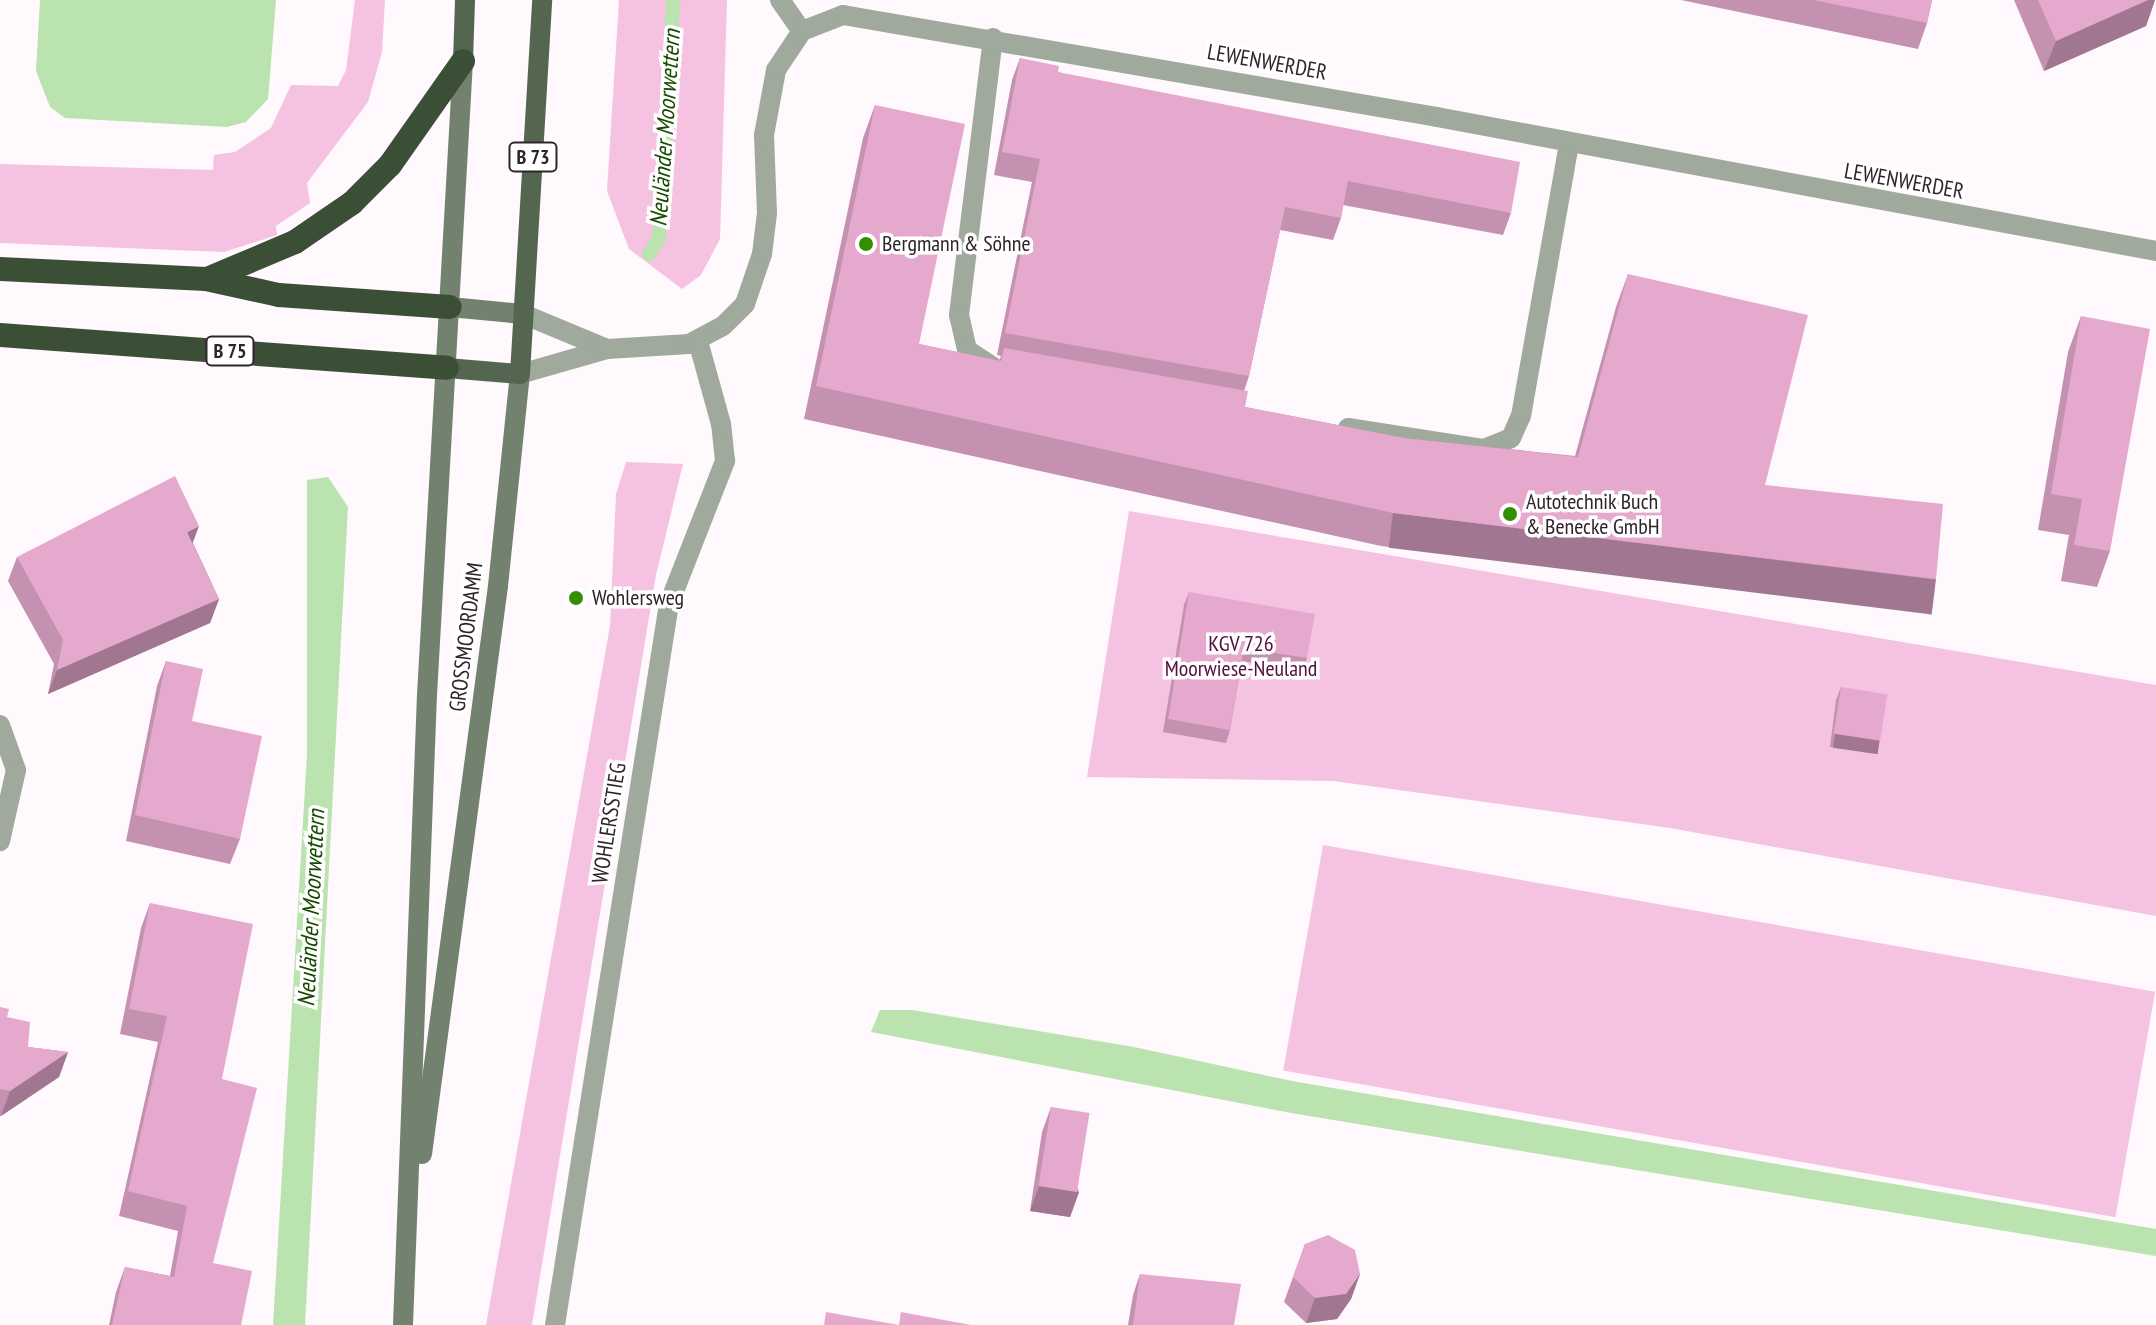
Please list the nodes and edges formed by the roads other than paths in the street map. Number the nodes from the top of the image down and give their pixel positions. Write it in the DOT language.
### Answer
graph roads {
  1 [pos="465,0"];
  2 [pos="542,0"];
  3 [pos="780,0"];
  4 [pos="802,31"];
  5 [pos="993,38"];
  6 [pos="463,61"];
  7 [pos="1569,144"];
  8 [pos="2156,251"];
  9 [pos="0,269"];
  10 [pos="206,279"];
  11 [pos="450,307"];
  12 [pos="523,314"];
  13 [pos="0,335"];
  14 [pos="698,341"];
  15 [pos="607,349"];
  16 [pos="447,368"];
  17 [pos="1015,373"];
  18 [pos="520,374"];
  19 [pos="1327,425"];
  20 [pos="0,725"];
  21 [pos="0,841"];
  22 [pos="406,1277"];
  23 [pos="403,1325"];
  24 [pos="555,1325"];
  1 -- 6 [label="main road, GROSSMOORDAMM"];
  2 -- 12 [label="main road, GROSSMOORDAMM / B 73"];
  3 -- 4 [label="street"];
  4 -- 5 [label="street, LEWENWERDER"];
  4 -- 14 [label="street"];
  5 -- 7 [label="street, LEWENWERDER"];
  5 -- 17 [label="street"];
  6 -- 10 [label="highway"];
  6 -- 11 [label="main road, GROSSMOORDAMM"];
  7 -- 8 [label="street, LEWENWERDER"];
  7 -- 19 [label="street"];
  9 -- 10 [label="highway"];
  10 -- 11 [label="highway"];
  11 -- 12 [label="main road"];
  11 -- 16 [label="main road, GROSSMOORDAMM"];
  12 -- 15 [label="street"];
  12 -- 18 [label="main road, GROSSMOORDAMM / B 73"];
  13 -- 16 [label="highway, B 75"];
  14 -- 15 [label="street"];
  14 -- 24 [label="street, WOHLERSSTIEG"];
  15 -- 18 [label="street"];
  16 -- 18 [label="main road"];
  16 -- 22 [label="main road, GROSSMOORDAMM"];
  18 -- 22 [label="main road, GROSSMOORDAMM"];
  20 -- 21 [label="street"];
  22 -- 23 [label="main road, GROSSMOORDAMM"];
}
